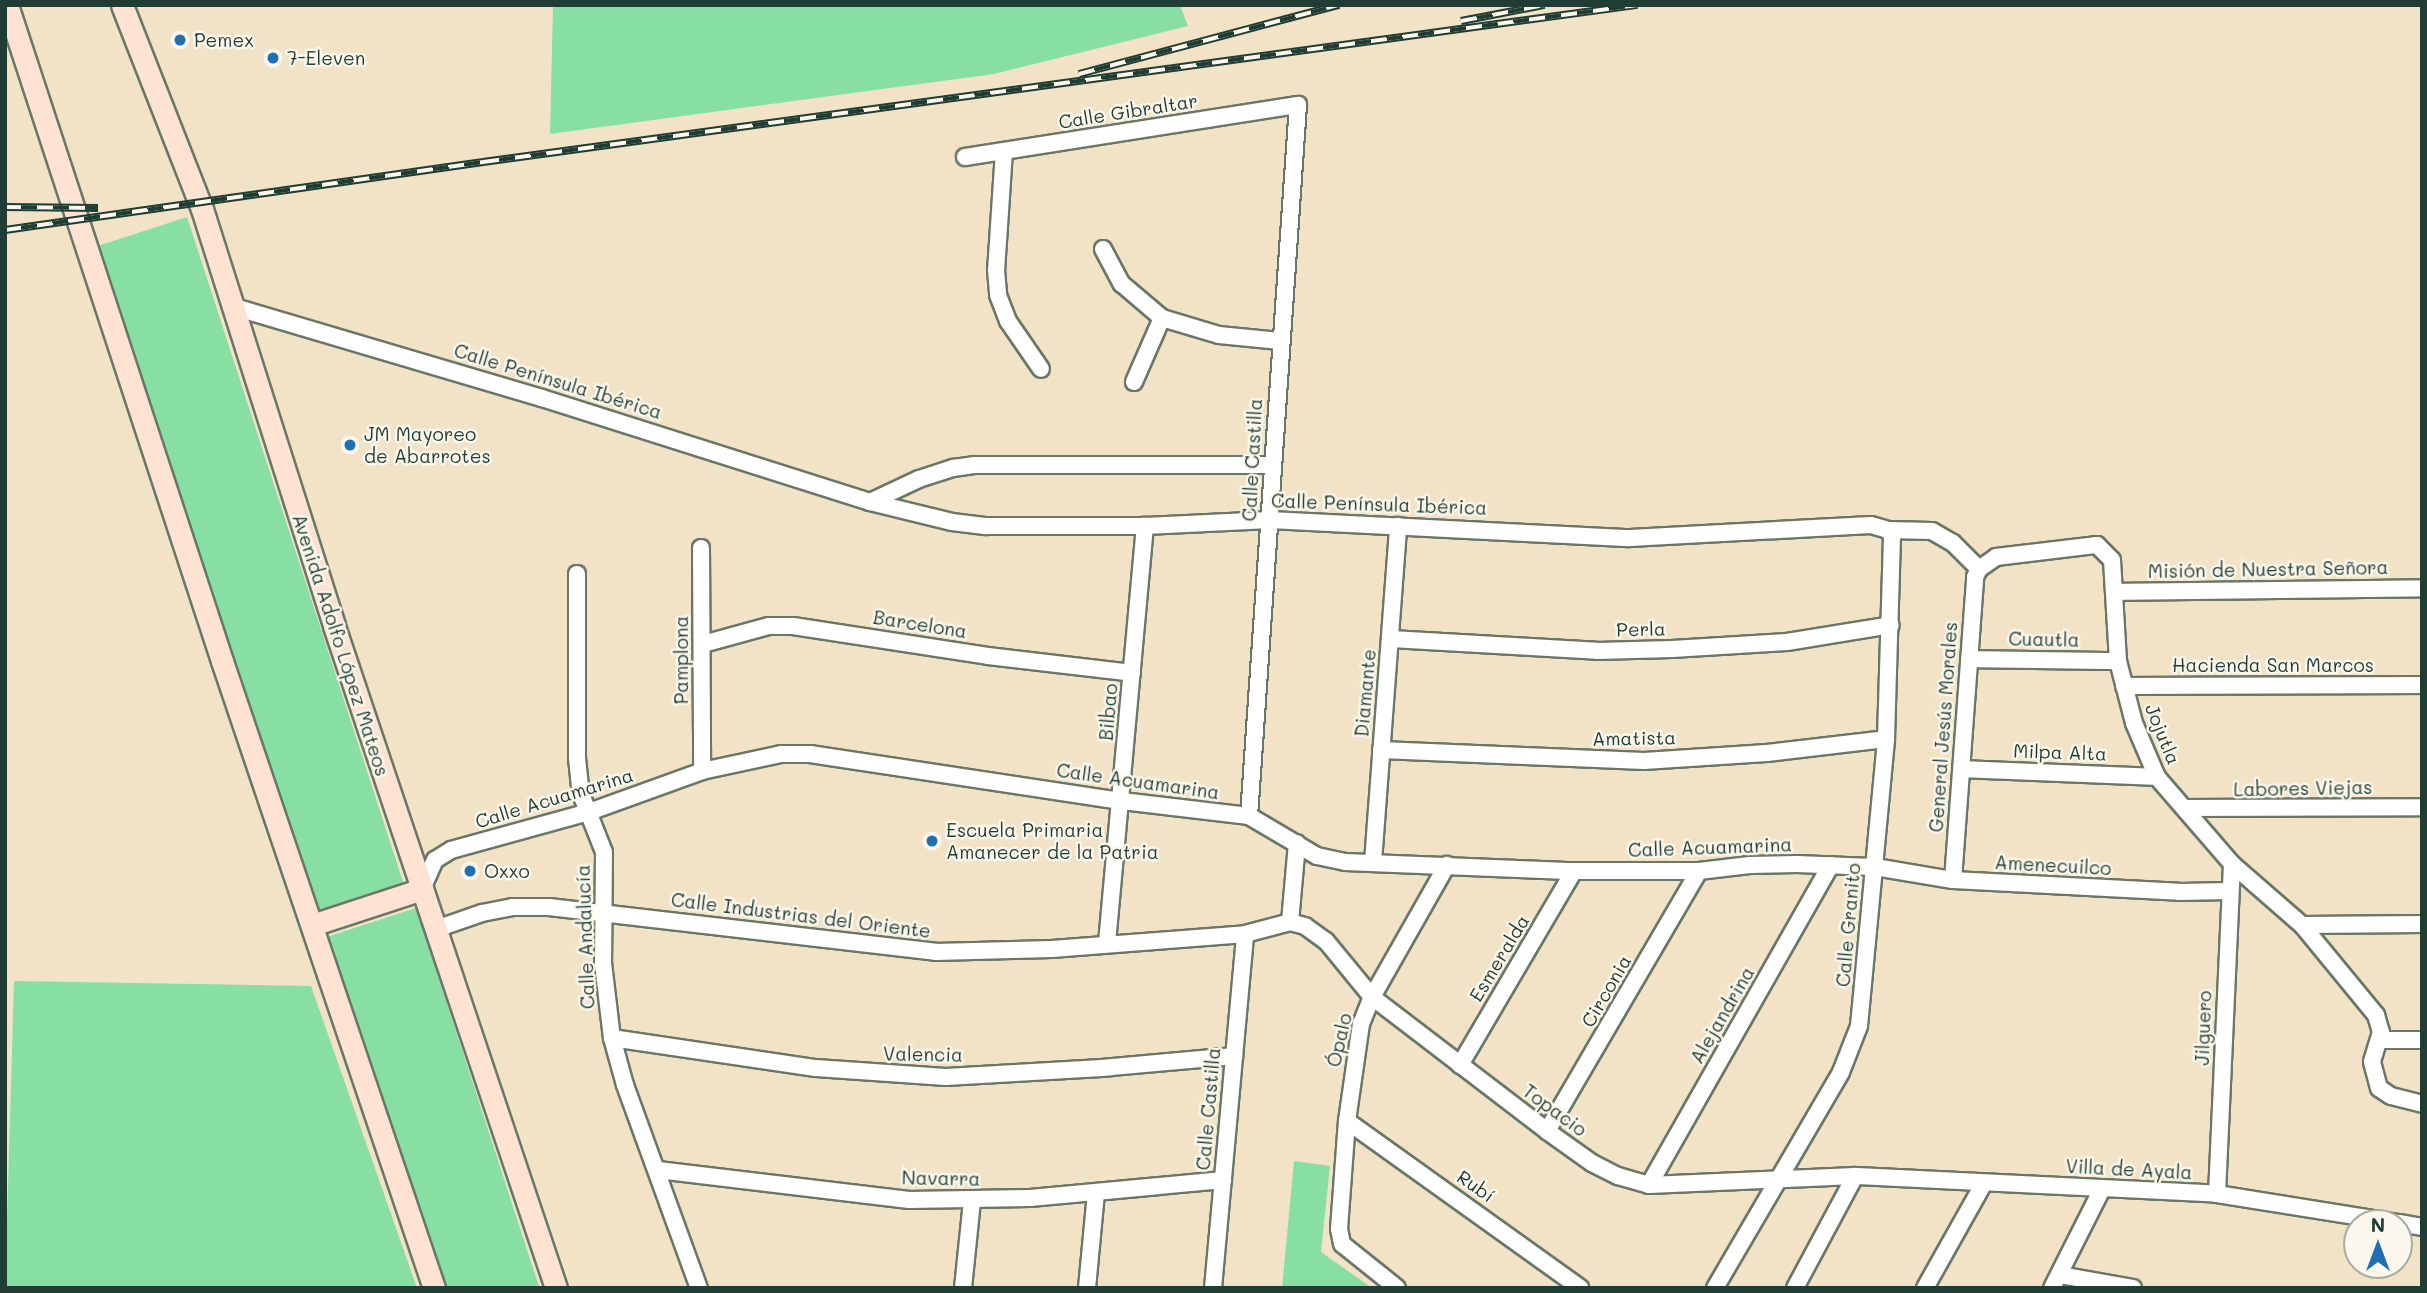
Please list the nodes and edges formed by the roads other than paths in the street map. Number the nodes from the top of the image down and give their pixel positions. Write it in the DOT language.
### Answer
graph roads {
  1 [pos="7,5"];
  2 [pos="122,5"];
  3 [pos="1298,105"];
  4 [pos="1004,151"];
  5 [pos="965,157"];
  6 [pos="1103,249"];
  7 [pos="231,306"];
  8 [pos="1162,318"];
  9 [pos="1280,341"];
  10 [pos="1041,369"];
  11 [pos="1135,382"];
  12 [pos="1271,466"];
  13 [pos="870,502"];
  14 [pos="1270,520"];
  15 [pos="1145,526"];
  16 [pos="1398,526"];
  17 [pos="1888,530"];
  18 [pos="701,548"];
  19 [pos="1977,573"];
  20 [pos="577,574"];
  21 [pos="2422,588"];
  22 [pos="2116,592"];
  23 [pos="1891,625"];
  24 [pos="1391,639"];
  25 [pos="703,644"];
  26 [pos="1969,659"];
  27 [pos="2119,661"];
  28 [pos="1132,673"];
  29 [pos="2422,685"];
  30 [pos="2124,686"];
  31 [pos="1886,739"];
  32 [pos="1381,750"];
  33 [pos="1962,769"];
  34 [pos="702,771"];
  35 [pos="2157,777"];
  36 [pos="1122,801"];
  37 [pos="2422,807"];
  38 [pos="2186,808"];
  39 [pos="589,812"];
  40 [pos="1249,816"];
  41 [pos="1297,844"];
  42 [pos="1373,862"];
  43 [pos="2232,864"];
  44 [pos="1447,865"];
  45 [pos="1831,865"];
  46 [pos="1875,867"];
  47 [pos="1574,871"];
  48 [pos="1699,871"];
  49 [pos="1953,880"];
  50 [pos="422,888"];
  51 [pos="2230,891"];
  52 [pos="603,913"];
  53 [pos="1290,922"];
  54 [pos="2422,924"];
  55 [pos="312,925"];
  56 [pos="2302,925"];
  57 [pos="436,929"];
  58 [pos="1245,934"];
  59 [pos="1107,943"];
  60 [pos="1373,998"];
  61 [pos="612,1038"];
  62 [pos="2380,1040"];
  63 [pos="2422,1040"];
  64 [pos="1234,1056"];
  65 [pos="1460,1065"];
  66 [pos="2422,1104"];
  67 [pos="1347,1121"];
  68 [pos="1547,1131"];
  69 [pos="658,1170"];
  70 [pos="1855,1176"];
  71 [pos="1223,1180"];
  72 [pos="1776,1181"];
  73 [pos="1984,1183"];
  74 [pos="1649,1185"];
  75 [pos="2102,1189"];
  76 [pos="1096,1193"];
  77 [pos="2217,1194"];
  78 [pos="972,1200"];
  79 [pos="2343,1214"];
  80 [pos="2056,1281"];
  81 [pos="434,1288"];
  82 [pos="556,1288"];
  83 [pos="699,1288"];
  84 [pos="963,1288"];
  85 [pos="1087,1288"];
  86 [pos="1213,1288"];
  87 [pos="1397,1288"];
  88 [pos="1580,1288"];
  89 [pos="1715,1288"];
  90 [pos="1795,1288"];
  91 [pos="1925,1288"];
  92 [pos="2133,1288"];
  1 -- 55 [label="main road"];
  2 -- 7 [label="main road, Avenida Adolfo López Mateos"];
  3 -- 4 [label="street, Calle Gibraltar"];
  3 -- 9 [label="street, Calle Castilla"];
  4 -- 5 [label="street, Calle Gibraltar"];
  4 -- 10 [label="street"];
  6 -- 8 [label="street"];
  7 -- 13 [label="street, Calle Península Ibérica"];
  7 -- 50 [label="main road, Avenida Adolfo López Mateos"];
  8 -- 9 [label="street"];
  8 -- 11 [label="street"];
  9 -- 12 [label="street, Calle Castilla"];
  12 -- 13 [label="street, Calle Península Ibérica"];
  12 -- 14 [label="street, Calle Castilla"];
  13 -- 15 [label="street, Calle Península Ibérica"];
  14 -- 15 [label="street, Calle Península Ibérica"];
  14 -- 16 [label="street, Calle Península Ibérica"];
  14 -- 40 [label="street, Calle Castilla"];
  15 -- 28 [label="street, Bilbao"];
  16 -- 17 [label="street, Calle Península Ibérica"];
  16 -- 24 [label="street, Diamante"];
  17 -- 19 [label="street, Calle Península Ibérica"];
  17 -- 23 [label="street, Calle Granito"];
  18 -- 25 [label="street, Pamplona"];
  19 -- 22 [label="street, Jojutla"];
  19 -- 26 [label="street, General Jesús Morales"];
  20 -- 39 [label="street, Calle Andalucía"];
  21 -- 22 [label="street, Misión de Nuestra Señora"];
  22 -- 27 [label="street, Jojutla"];
  23 -- 24 [label="street, Perla"];
  23 -- 31 [label="street, Calle Granito"];
  24 -- 32 [label="street, Diamante"];
  25 -- 28 [label="street, Barcelona"];
  25 -- 34 [label="street, Pamplona"];
  26 -- 27 [label="street, Cuautla"];
  26 -- 33 [label="street, General Jesús Morales"];
  27 -- 30 [label="street, Jojutla"];
  28 -- 36 [label="street, Bilbao"];
  29 -- 30 [label="street, Hacienda San Marcos"];
  30 -- 35 [label="street, Jojutla"];
  31 -- 32 [label="street, Amatista"];
  31 -- 46 [label="street, Calle Granito"];
  32 -- 42 [label="street, Diamante"];
  33 -- 35 [label="street, Milpa Alta"];
  33 -- 49 [label="street, General Jesús Morales"];
  34 -- 36 [label="street, Calle Acuamarina"];
  34 -- 39 [label="street, Calle Acuamarina"];
  35 -- 38 [label="street, Jojutla"];
  36 -- 40 [label="street, Calle Acuamarina"];
  36 -- 59 [label="street, Bilbao"];
  37 -- 38 [label="street, Labores Viejas"];
  38 -- 43 [label="street, Jojutla"];
  39 -- 50 [label="street, Calle Acuamarina"];
  39 -- 52 [label="street, Calle Andalucía"];
  40 -- 41 [label="street, Calle Acuamarina"];
  41 -- 42 [label="street, Calle Acuamarina"];
  41 -- 53 [label="street"];
  42 -- 44 [label="street, Calle Acuamarina"];
  43 -- 51 [label="street, Jilguero"];
  43 -- 56 [label="street, Jojutla"];
  44 -- 47 [label="street, Calle Acuamarina"];
  44 -- 60 [label="street, Ópalo"];
  45 -- 46 [label="street, Calle Acuamarina"];
  45 -- 48 [label="street, Calle Acuamarina"];
  45 -- 74 [label="street, Alejandrina"];
  46 -- 49 [label="street, Amenecuilco"];
  46 -- 72 [label="street, Calle Granito"];
  47 -- 48 [label="street, Calle Acuamarina"];
  47 -- 65 [label="street, Esmeralda"];
  48 -- 68 [label="street, Circonia"];
  49 -- 51 [label="street, Amenecuilco"];
  50 -- 55 [label="main road"];
  50 -- 57 [label="main road, Avenida Adolfo López Mateos"];
  51 -- 77 [label="street, Jilguero"];
  52 -- 57 [label="street, Calle Industrias del Oriente"];
  52 -- 59 [label="street, Calle Industrias del Oriente"];
  52 -- 61 [label="street, Calle Andalucía"];
  53 -- 58 [label="street, Calle Industrias del Oriente"];
  53 -- 60 [label="street, Topacio"];
  54 -- 56 [label="street"];
  55 -- 81 [label="main road"];
  56 -- 62 [label="street, Jojutla"];
  57 -- 82 [label="main road, Avenida Adolfo López Mateos"];
  58 -- 59 [label="street, Calle Industrias del Oriente"];
  58 -- 64 [label="street, Calle Castilla"];
  60 -- 65 [label="street, Topacio"];
  60 -- 67 [label="street, Ópalo"];
  61 -- 64 [label="street, Valencia"];
  61 -- 69 [label="street, Calle Andalucía"];
  62 -- 63 [label="street"];
  62 -- 66 [label="street"];
  64 -- 71 [label="street, Calle Castilla"];
  65 -- 68 [label="street, Topacio"];
  67 -- 87 [label="street, Ópalo"];
  67 -- 88 [label="street, Rubí"];
  68 -- 74 [label="street, Topacio"];
  69 -- 78 [label="street, Navarra"];
  69 -- 83 [label="street, Calle Andalucía"];
  70 -- 72 [label="street, Topacio"];
  70 -- 73 [label="street, Villa de Ayala"];
  70 -- 90 [label="street"];
  71 -- 76 [label="street, Navarra"];
  71 -- 86 [label="street, Calle Castilla"];
  72 -- 74 [label="street, Topacio"];
  72 -- 89 [label="street, Calle Granito"];
  73 -- 75 [label="street, Villa de Ayala"];
  73 -- 91 [label="street"];
  75 -- 77 [label="street, Villa de Ayala"];
  75 -- 80 [label="street"];
  76 -- 78 [label="street, Navarra"];
  76 -- 85 [label="street"];
  77 -- 79 [label="street, Villa de Ayala"];
  78 -- 84 [label="street"];
  80 -- 92 [label="street"];
}
